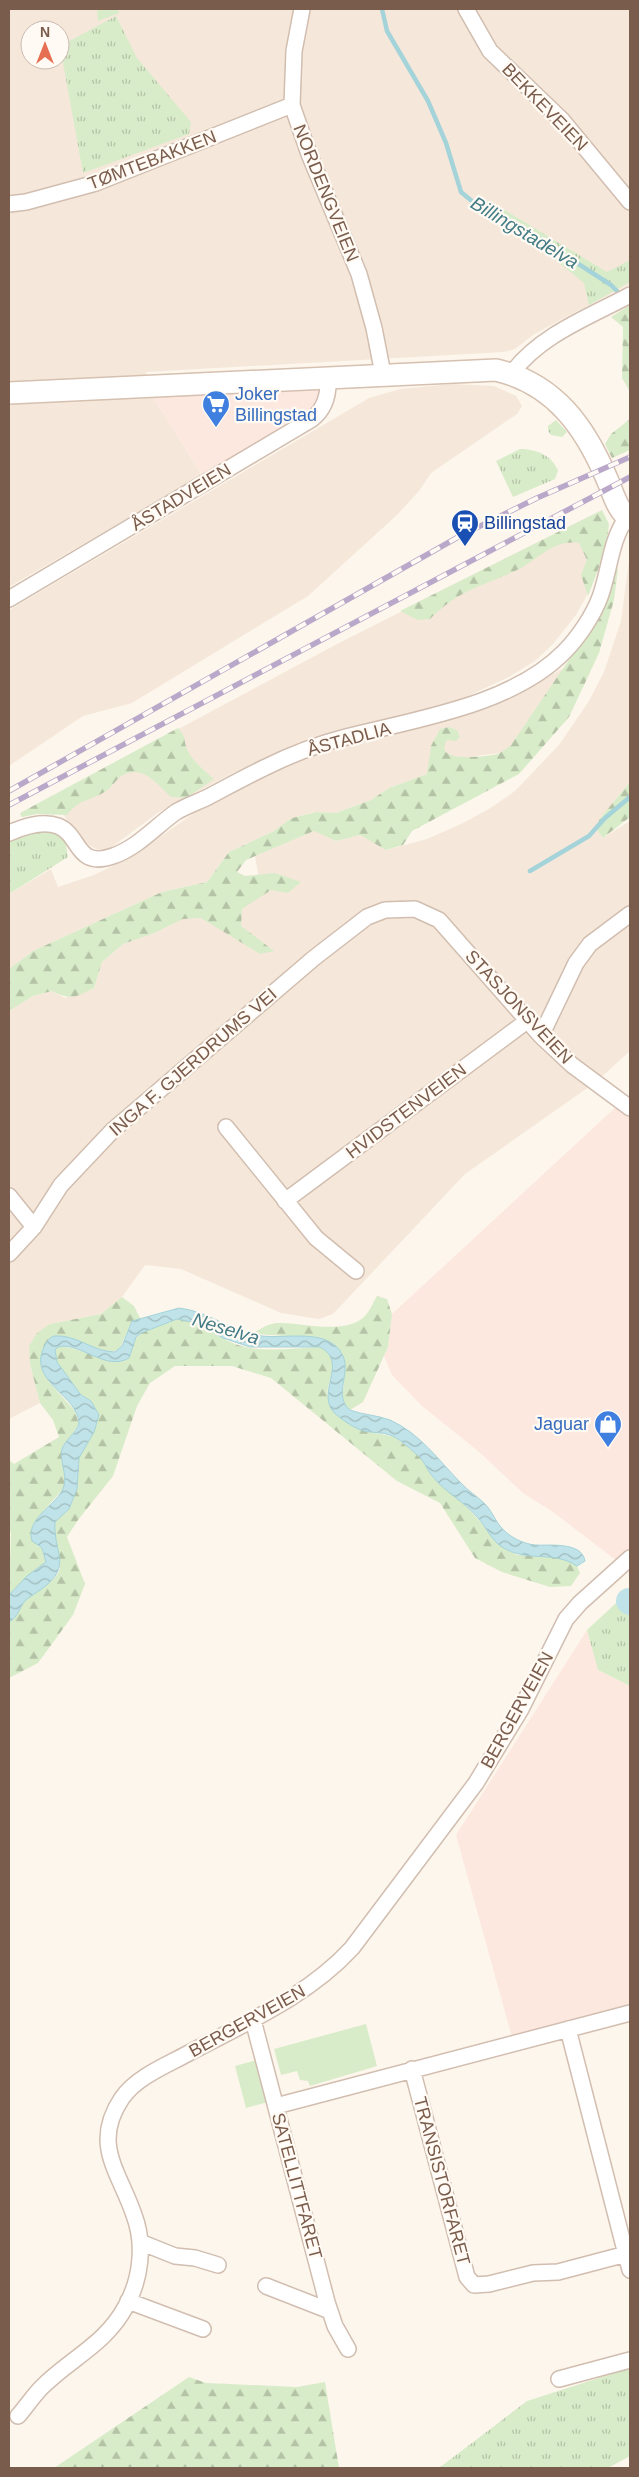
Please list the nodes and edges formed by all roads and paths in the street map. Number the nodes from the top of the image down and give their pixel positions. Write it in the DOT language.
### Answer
graph roads {
  1 [pos="302,9"];
  2 [pos="466,9"];
  3 [pos="292,105"];
  4 [pos="630,202"];
  5 [pos="9,204"];
  6 [pos="630,295"];
  7 [pos="512,373"];
  8 [pos="383,374"];
  9 [pos="328,377"];
  10 [pos="9,393"];
  11 [pos="629,518"];
  12 [pos="9,599"];
  13 [pos="9,833"];
  14 [pos="407,908"];
  15 [pos="630,914"];
  16 [pos="527,1021"];
  17 [pos="541,1036"];
  18 [pos="630,1108"];
  19 [pos="226,1128"];
  20 [pos="9,1196"];
  21 [pos="285,1201"];
  22 [pos="34,1227"];
  23 [pos="9,1254"];
  24 [pos="356,1271"];
  25 [pos="627,1561"];
  26 [pos="630,2013"];
  27 [pos="252,2020"];
  28 [pos="568,2029"];
  29 [pos="412,2069"];
  30 [pos="276,2106"];
  31 [pos="140,2242"];
  32 [pos="628,2253"];
  33 [pos="218,2265"];
  34 [pos="630,2270"];
  35 [pos="266,2286"];
  36 [pos="128,2301"];
  37 [pos="330,2308"];
  38 [pos="203,2329"];
  39 [pos="348,2349"];
  40 [pos="630,2360"];
  41 [pos="559,2379"];
  42 [pos="18,2416"];
  1 -- 3 [label="street, NORDENGVEIEN"];
  2 -- 4 [label="street, BEKKEVEIEN"];
  3 -- 5 [label="street, TØMTEBAKKEN"];
  3 -- 8 [label="street, NORDENGVEIEN"];
  6 -- 7 [label="street"];
  7 -- 8 [label="main road"];
  7 -- 11 [label="main road"];
  8 -- 9 [label="main road"];
  9 -- 10 [label="main road"];
  9 -- 12 [label="street, ÅSTADVEIEN"];
  11 -- 13 [label="street, ÅSTADLIA"];
  14 -- 16 [label="street, STASJONSVEIEN"];
  14 -- 22 [label="street, INGA F. GJERDRUMS VEI"];
  15 -- 17 [label="street"];
  16 -- 17 [label="street, STASJONSVEIEN"];
  16 -- 21 [label="street, HVIDSTENVEIEN"];
  17 -- 18 [label="street, STASJONSVEIEN"];
  19 -- 21 [label="street"];
  20 -- 22 [label="street"];
  21 -- 24 [label="street"];
  22 -- 23 [label="street, INGA F. GJERDRUMS VEI"];
  25 -- 27 [label="street, BERGERVEIEN"];
  26 -- 28 [label="street"];
  27 -- 30 [label="street, SATELLITTFARET"];
  27 -- 31 [label="street, BERGERVEIEN"];
  28 -- 29 [label="street"];
  28 -- 32 [label="street"];
  29 -- 30 [label="street"];
  29 -- 32 [label="street, TRANSISTORFARET"];
  30 -- 37 [label="street, SATELLITTFARET"];
  31 -- 33 [label="street"];
  31 -- 36 [label="street, BERGERVEIEN"];
  32 -- 34 [label="street"];
  35 -- 37 [label="street"];
  36 -- 38 [label="street"];
  36 -- 42 [label="street, BERGERVEIEN"];
  37 -- 39 [label="street, SATELLITTFARET"];
  40 -- 41 [label="street"];
}
